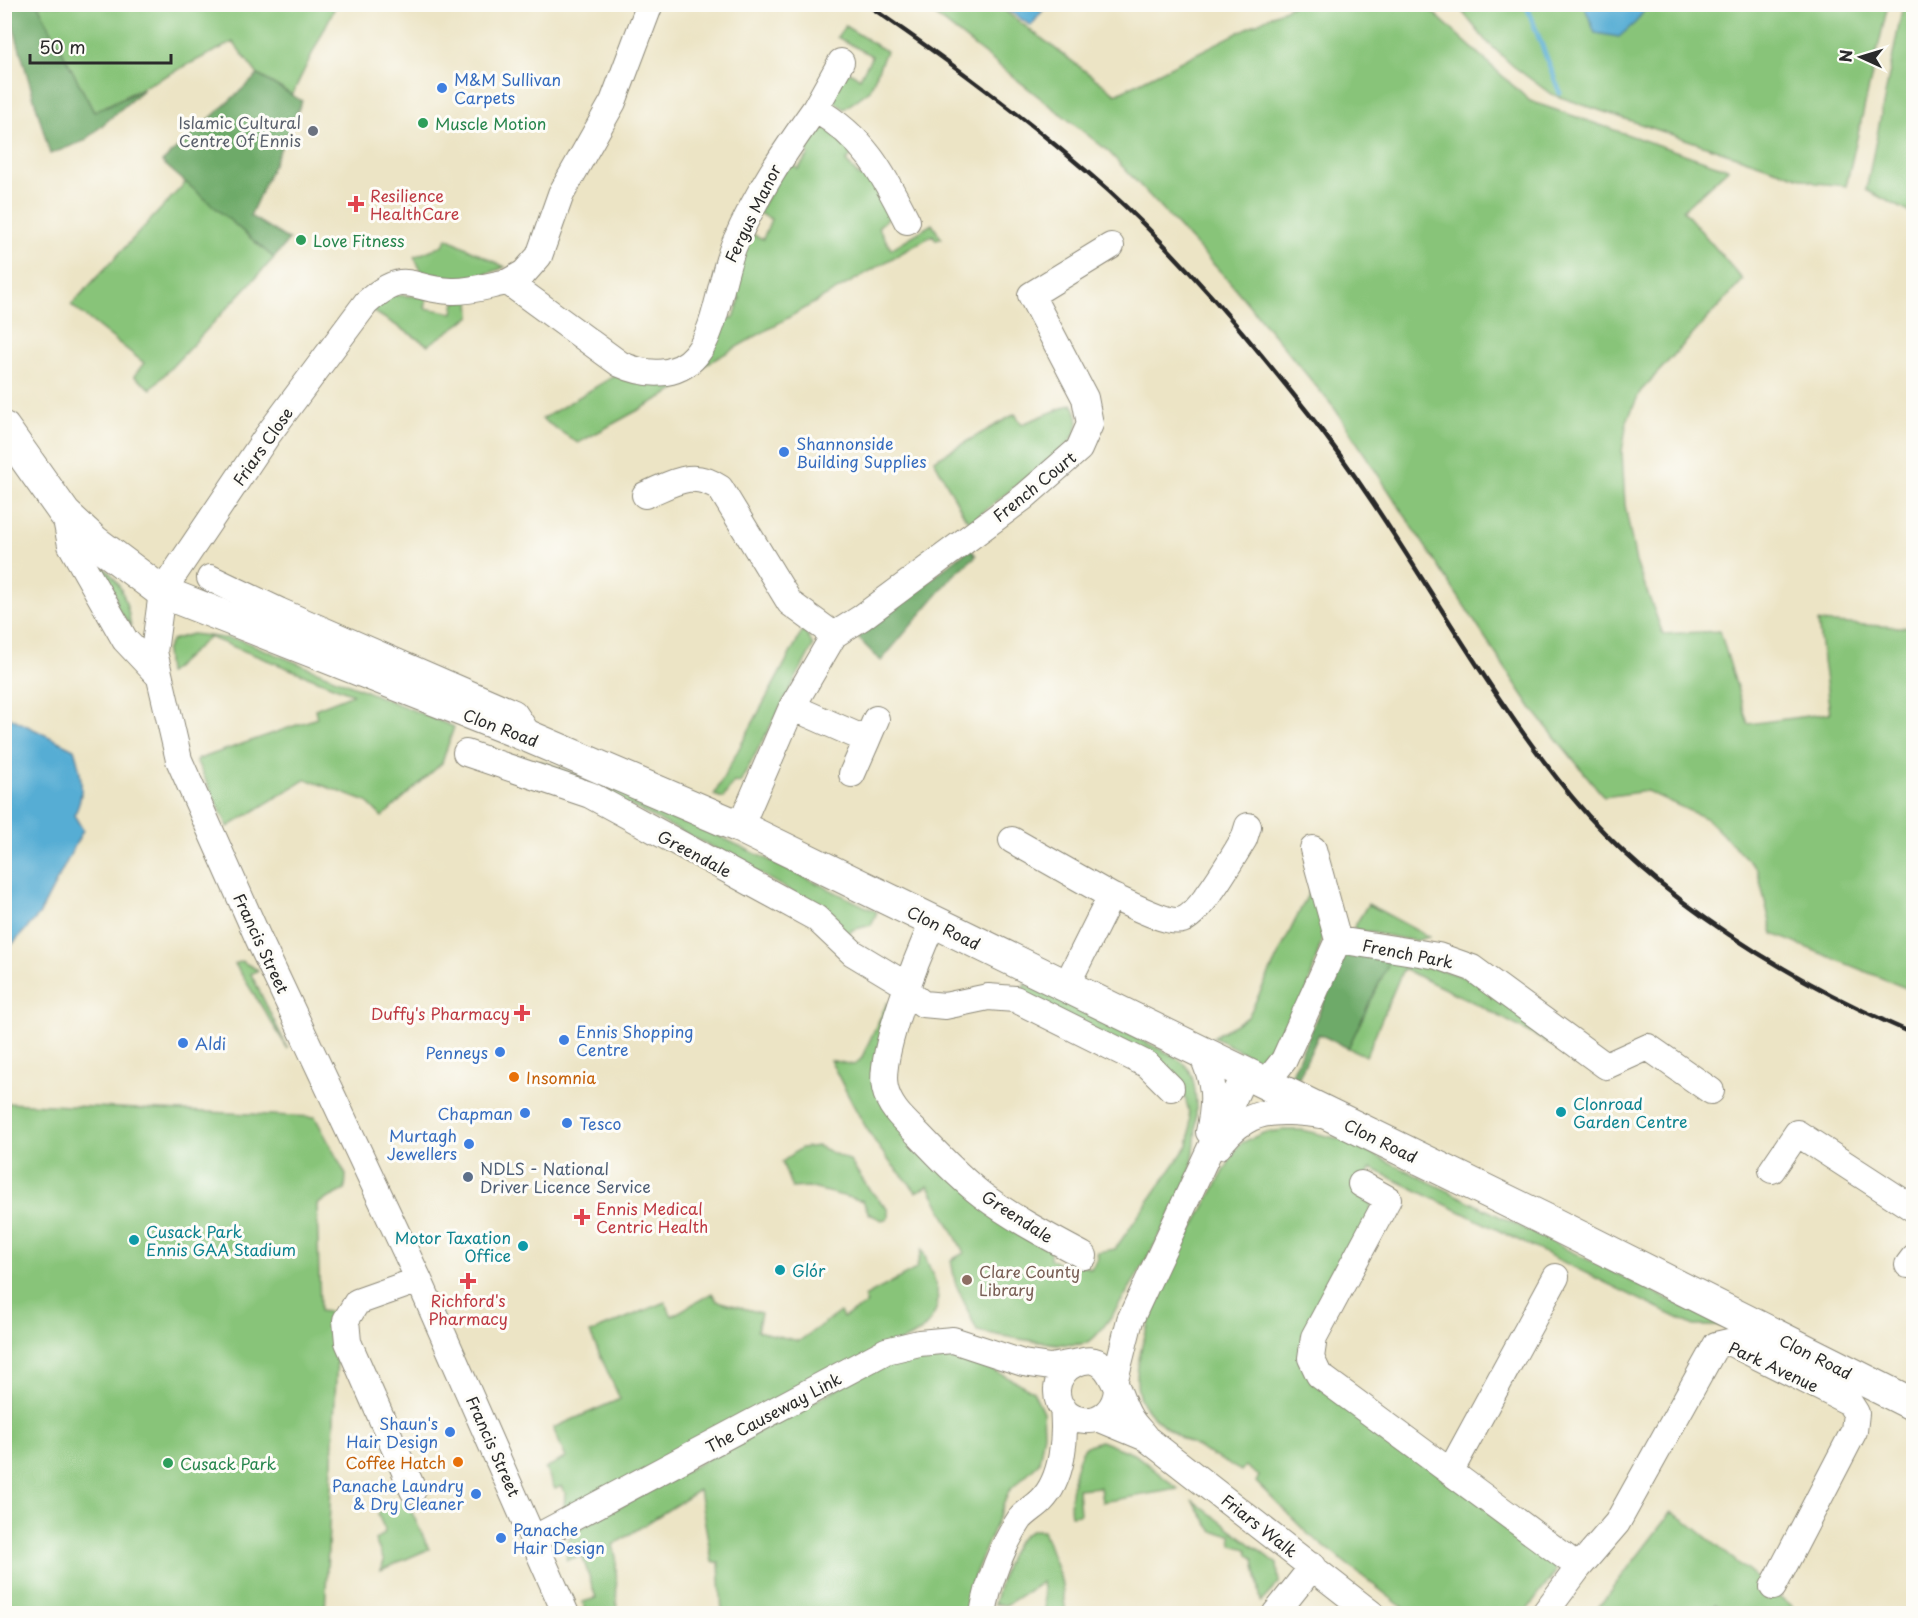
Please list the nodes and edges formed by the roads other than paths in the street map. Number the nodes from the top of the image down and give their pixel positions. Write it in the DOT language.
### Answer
graph roads {
  1 [pos="650,4"];
  2 [pos="841,62"];
  3 [pos="815,108"];
  4 [pos="907,221"];
  5 [pos="1111,246"];
  6 [pos="508,282"];
  7 [pos="4,428"];
  8 [pos="645,495"];
  9 [pos="65,514"];
  10 [pos="210,578"];
  11 [pos="162,592"];
  12 [pos="273,623"];
  13 [pos="834,635"];
  14 [pos="158,674"];
  15 [pos="792,707"];
  16 [pos="466,753"];
  17 [pos="852,774"];
  18 [pos="1248,826"];
  19 [pos="740,827"];
  20 [pos="1012,840"];
  21 [pos="1313,849"];
  22 [pos="1111,896"];
  23 [pos="933,923"];
  24 [pos="1338,940"];
  25 [pos="906,985"];
  26 [pos="1066,986"];
  27 [pos="1201,1053"];
  28 [pos="1255,1079"];
  29 [pos="1171,1088"];
  30 [pos="1711,1091"];
  31 [pos="1330,1115"];
  32 [pos="1201,1170"];
  33 [pos="1772,1170"];
  34 [pos="1361,1184"];
  35 [pos="1914,1209"];
  36 [pos="1084,1256"];
  37 [pos="1556,1277"];
  38 [pos="419,1280"];
  39 [pos="1130,1320"];
  40 [pos="1086,1361"];
  41 [pos="1023,1363"];
  42 [pos="1116,1384"];
  43 [pos="1061,1404"];
  44 [pos="1914,1405"];
  45 [pos="1094,1420"];
  46 [pos="1146,1438"];
  47 [pos="1061,1454"];
  48 [pos="1450,1472"];
  49 [pos="413,1490"];
  50 [pos="535,1538"];
  51 [pos="1313,1566"];
  52 [pos="1579,1567"];
  53 [pos="1773,1587"];
  54 [pos="566,1614"];
  55 [pos="983,1614"];
  56 [pos="1275,1614"];
  57 [pos="1372,1614"];
  58 [pos="1544,1614"];
  1 -- 6 [label="street"];
  2 -- 3 [label="street, Fergus Manor"];
  3 -- 4 [label="street"];
  3 -- 6 [label="street, Fergus Manor"];
  5 -- 13 [label="street, French Court"];
  6 -- 11 [label="street, Friars Close"];
  7 -- 9 [label="main road, Clon Road"];
  8 -- 13 [label="street"];
  9 -- 11 [label="main road, Clon Road"];
  9 -- 14 [label="street"];
  10 -- 12 [label="street"];
  11 -- 12 [label="main road, Clon Road"];
  11 -- 14 [label="street, Francis Street"];
  12 -- 19 [label="main road, Clon Road"];
  13 -- 15 [label="street, French Court"];
  14 -- 38 [label="street, Francis Street"];
  15 -- 17 [label="street"];
  15 -- 19 [label="street, French Court"];
  16 -- 25 [label="street, Greendale"];
  18 -- 22 [label="street"];
  19 -- 23 [label="main road, Clon Road"];
  20 -- 22 [label="street"];
  21 -- 24 [label="street"];
  22 -- 26 [label="street"];
  23 -- 25 [label="street, Greendale"];
  23 -- 26 [label="main road, Clon Road"];
  24 -- 28 [label="street"];
  24 -- 30 [label="street, French Park"];
  25 -- 29 [label="street, Greendale"];
  25 -- 36 [label="street, Greendale"];
  26 -- 27 [label="main road, Clon Road"];
  27 -- 28 [label="main road, Clon Road"];
  27 -- 32 [label="street"];
  28 -- 31 [label="main road, Clon Road"];
  28 -- 32 [label="street"];
  31 -- 32 [label="street"];
  31 -- 44 [label="main road, Clon Road"];
  32 -- 39 [label="street"];
  33 -- 35 [label="street"];
  34 -- 48 [label="street"];
  37 -- 48 [label="street"];
  38 -- 49 [label="street"];
  38 -- 50 [label="street, Francis Street"];
  39 -- 40 [label="street"];
  39 -- 42 [label="street"];
  40 -- 41 [label="street, The Causeway Link"];
  40 -- 42 [label="street"];
  40 -- 43 [label="street"];
  41 -- 43 [label="street, The Causeway Link"];
  41 -- 50 [label="street, The Causeway Link"];
  42 -- 45 [label="street"];
  42 -- 46 [label="street, Friars Walk"];
  43 -- 45 [label="street"];
  43 -- 47 [label="street"];
  45 -- 46 [label="street, Friars Walk"];
  45 -- 47 [label="street"];
  46 -- 51 [label="street, Friars Walk"];
  47 -- 55 [label="street"];
  48 -- 52 [label="street"];
  50 -- 54 [label="street, Francis Street"];
  51 -- 56 [label="street"];
  51 -- 57 [label="street, Friars Walk"];
  52 -- 53 [label="street, Park Avenue"];
  52 -- 58 [label="street, Park Avenue"];
}
